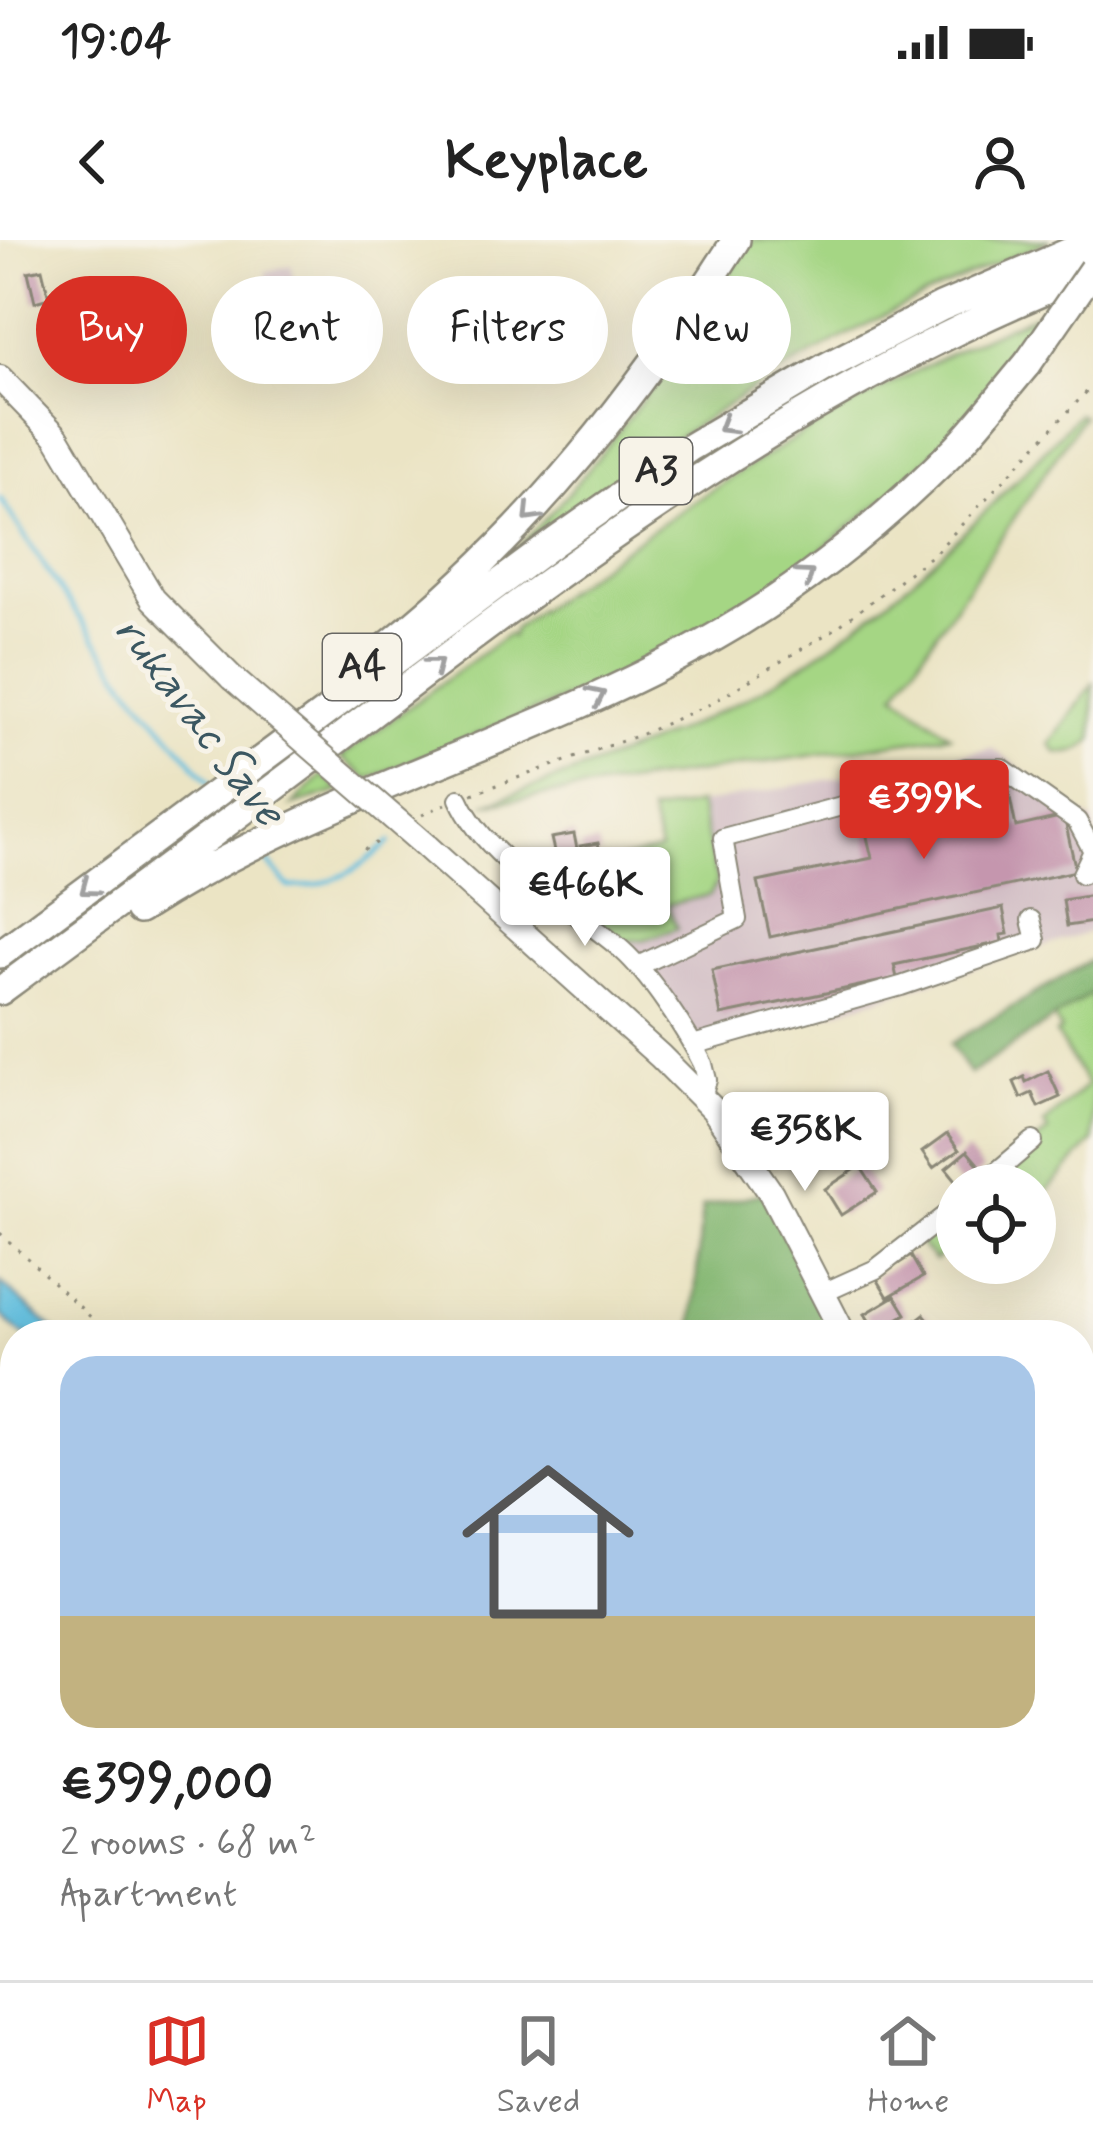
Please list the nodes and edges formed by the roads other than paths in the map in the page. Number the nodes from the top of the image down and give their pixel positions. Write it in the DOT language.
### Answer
graph roads {
  1 [pos="736,240"];
  2 [pos="1093,242"];
  3 [pos="1093,270"];
  4 [pos="0,379"];
  5 [pos="253,759"];
  6 [pos="459,799"];
  7 [pos="203,856"];
  8 [pos="1082,874"];
  9 [pos="1031,920"];
  10 [pos="0,954"];
  11 [pos="638,966"];
  12 [pos="0,995"];
  13 [pos="694,1045"];
  14 [pos="702,1097"];
  15 [pos="1033,1141"];
  16 [pos="1006,1164"];
  17 [pos="936,1222"];
  18 [pos="823,1293"];
  19 [pos="836,1320"];
  1 -- 5 [label="highway, A4, one-way"];
  2 -- 5 [label="highway, A3, one-way"];
  7 -- 3 [label="highway, A3, one-way"];
  7 -- 3 [label="highway, one-way, bridge"];
  4 -- 14 [label="main road, bridge"];
  5 -- 10 [label="highway, A3, one-way"];
  6 -- 11 [label="street"];
  7 -- 12 [label="highway"];
  8 -- 11 [label="street"];
  9 -- 13 [label="street"];
  11 -- 13 [label="street"];
  13 -- 14 [label="street"];
  14 -- 18 [label="main road"];
  15 -- 16 [label="street"];
  17 -- 18 [label="street"];
  18 -- 19 [label="main road"];
}
